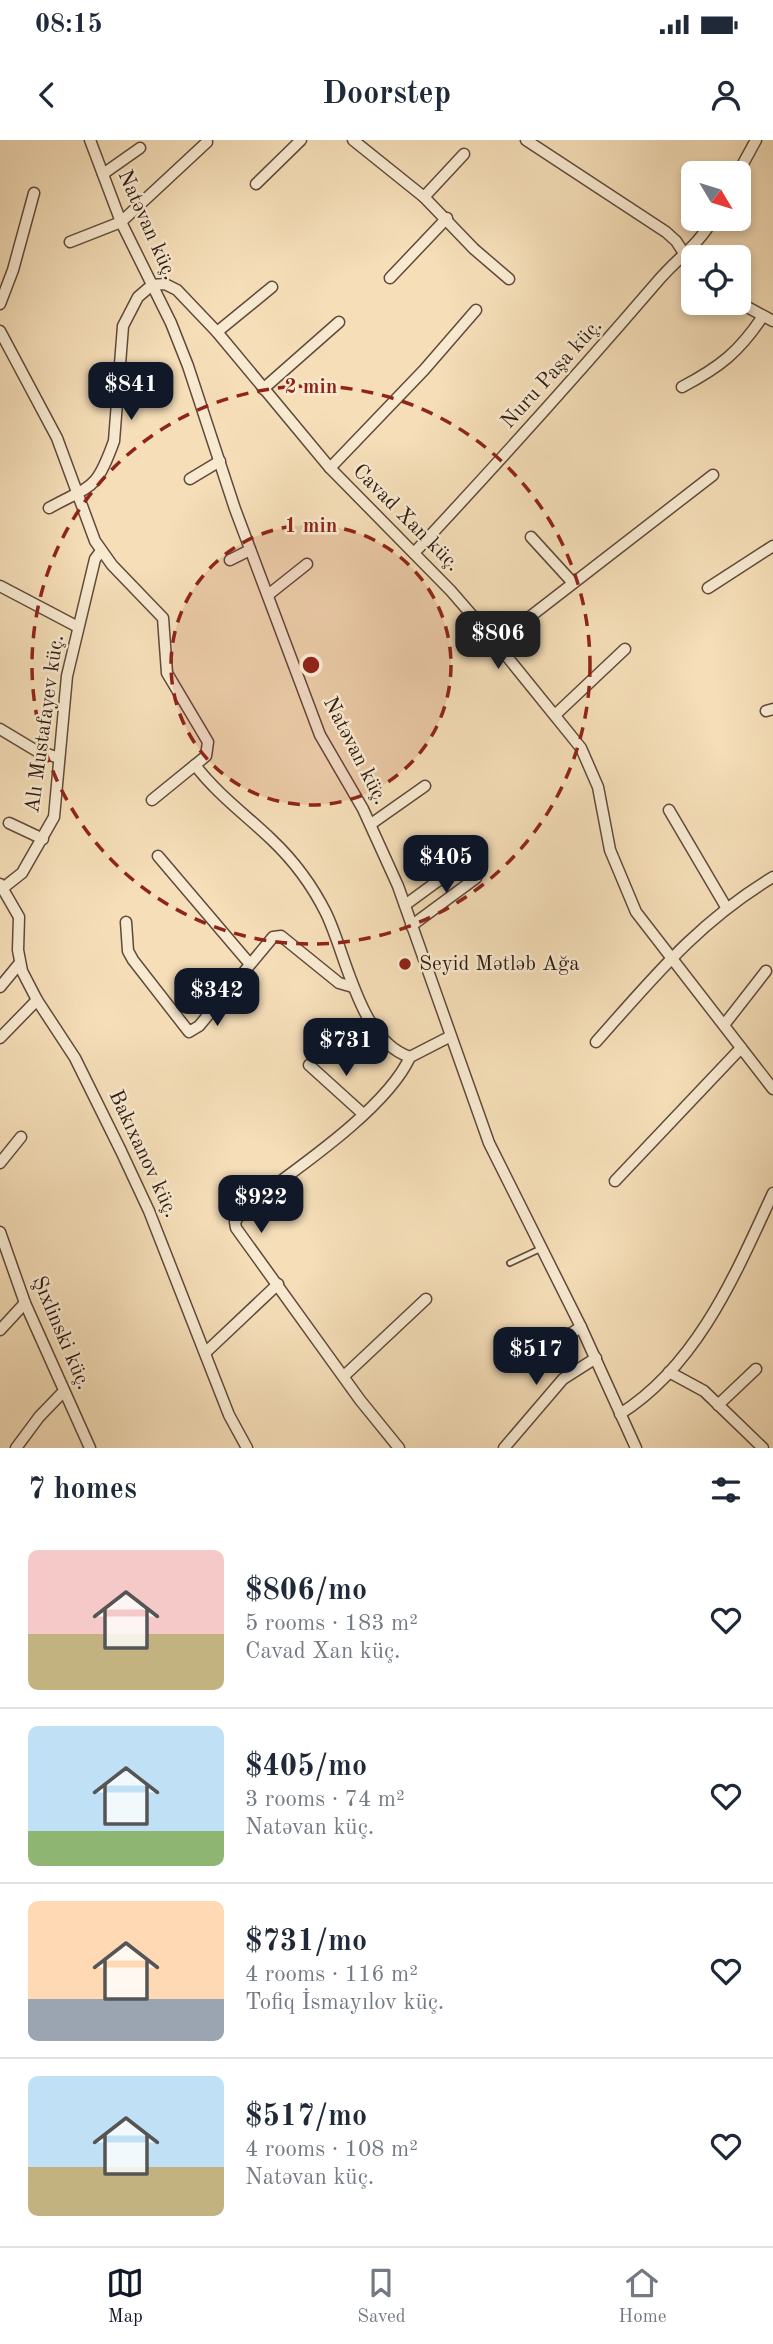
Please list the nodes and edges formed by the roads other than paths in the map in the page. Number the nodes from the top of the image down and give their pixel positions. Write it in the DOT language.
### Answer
graph roads {
  1 [pos="90,140"];
  2 [pos="300,140"];
  3 [pos="353,140"];
  4 [pos="526,140"];
  5 [pos="756,140"];
  6 [pos="207,142"];
  7 [pos="140,148"];
  8 [pos="464,154"];
  9 [pos="745,161"];
  10 [pos="103,174"];
  11 [pos="256,184"];
  12 [pos="34,193"];
  13 [pos="424,197"];
  14 [pos="447,218"];
  15 [pos="121,222"];
  16 [pos="70,242"];
  17 [pos="681,249"];
  18 [pos="681,259"];
  19 [pos="390,278"];
  20 [pos="509,279"];
  21 [pos="152,285"];
  22 [pos="272,286"];
  23 [pos="0,304"];
  24 [pos="751,309"];
  25 [pos="476,310"];
  26 [pos="768,318"];
  27 [pos="339,322"];
  28 [pos="218,332"];
  29 [pos="1,337"];
  30 [pos="682,387"];
  31 [pos="263,389"];
  32 [pos="220,461"];
  33 [pos="330,468"];
  34 [pos="713,475"];
  35 [pos="190,479"];
  36 [pos="78,494"];
  37 [pos="49,508"];
  38 [pos="531,537"];
  39 [pos="773,546"];
  40 [pos="250,550"];
  41 [pos="101,551"];
  42 [pos="414,553"];
  43 [pos="230,559"];
  44 [pos="307,564"];
  45 [pos="573,583"];
  46 [pos="0,586"];
  47 [pos="708,588"];
  48 [pos="268,595"];
  49 [pos="78,627"];
  50 [pos="496,643"];
  51 [pos="625,649"];
  52 [pos="555,715"];
  53 [pos="0,729"];
  54 [pos="59,758"];
  55 [pos="195,765"];
  56 [pos="425,786"];
  57 [pos="152,800"];
  58 [pos="669,810"];
  59 [pos="9,823"];
  60 [pos="371,824"];
  61 [pos="43,839"];
  62 [pos="158,856"];
  63 [pos="468,859"];
  64 [pos="773,877"];
  65 [pos="476,878"];
  66 [pos="1,886"];
  67 [pos="405,905"];
  68 [pos="726,907"];
  69 [pos="126,922"];
  70 [pos="411,926"];
  71 [pos="670,958"];
  72 [pos="249,963"];
  73 [pos="19,964"];
  74 [pos="766,971"];
  75 [pos="0,987"];
  76 [pos="353,987"];
  77 [pos="37,1000"];
  78 [pos="724,1025"];
  79 [pos="449,1037"];
  80 [pos="0,1038"];
  81 [pos="596,1042"];
  82 [pos="741,1048"];
  83 [pos="410,1057"];
  84 [pos="309,1065"];
  85 [pos="773,1089"];
  86 [pos="362,1114"];
  87 [pos="21,1137"];
  88 [pos="0,1163"];
  89 [pos="615,1181"];
  90 [pos="773,1193"];
  91 [pos="0,1233"];
  92 [pos="542,1248"];
  93 [pos="510,1263"];
  94 [pos="278,1284"];
  95 [pos="426,1299"];
  96 [pos="25,1303"];
  97 [pos="581,1327"];
  98 [pos="0,1330"];
  99 [pos="205,1353"];
  100 [pos="596,1358"];
  101 [pos="523,1364"];
  102 [pos="756,1369"];
  103 [pos="669,1372"];
  104 [pos="344,1376"];
  105 [pos="64,1391"];
  106 [pos="718,1405"];
  107 [pos="620,1414"];
  108 [pos="21,1446"];
  109 [pos="90,1448"];
  110 [pos="247,1448"];
  111 [pos="399,1448"];
  112 [pos="504,1448"];
  113 [pos="636,1448"];
  114 [pos="763,1448"];
  1 -- 10 [label="street, Natəvan küç."];
  2 -- 11 [label="street"];
  3 -- 13 [label="street"];
  4 -- 17 [label="street"];
  5 -- 9 [label="street"];
  6 -- 15 [label="street"];
  7 -- 10 [label="street"];
  8 -- 13 [label="street"];
  10 -- 15 [label="street, Natəvan küç."];
  12 -- 23 [label="street"];
  13 -- 14 [label="street"];
  14 -- 19 [label="street"];
  14 -- 20 [label="street"];
  15 -- 16 [label="street"];
  15 -- 21 [label="street, Natəvan küç."];
  18 -- 42 [label="street, Nuru Paşa küç."];
  21 -- 28 [label="street, Cavad Xan küç."];
  21 -- 32 [label="street, Natəvan küç."];
  21 -- 36 [label="street"];
  22 -- 28 [label="street"];
  24 -- 26 [label="street"];
  25 -- 33 [label="street"];
  26 -- 30 [label="street"];
  27 -- 31 [label="street"];
  28 -- 31 [label="street, Cavad Xan küç."];
  29 -- 36 [label="street"];
  31 -- 33 [label="street, Cavad Xan küç."];
  32 -- 35 [label="street"];
  32 -- 40 [label="street, Natəvan küç."];
  33 -- 42 [label="street, Cavad Xan küç."];
  34 -- 45 [label="street"];
  36 -- 37 [label="street"];
  36 -- 41 [label="street"];
  38 -- 45 [label="street"];
  39 -- 47 [label="street"];
  40 -- 43 [label="street"];
  40 -- 48 [label="street, Natəvan küç."];
  41 -- 49 [label="street, Alı Mustafayev küç."];
  41 -- 55 [label="street"];
  42 -- 50 [label="street, Cavad Xan küç."];
  44 -- 48 [label="street"];
  45 -- 50 [label="street"];
  46 -- 49 [label="street"];
  48 -- 60 [label="street, Natəvan küç."];
  49 -- 54 [label="street, Alı Mustafayev küç."];
  50 -- 52 [label="street, Cavad Xan küç."];
  51 -- 52 [label="street"];
  52 -- 71 [label="street, Cavad Xan küç."];
  53 -- 54 [label="street"];
  54 -- 61 [label="street, Alı Mustafayev küç."];
  55 -- 57 [label="street"];
  55 -- 76 [label="street"];
  56 -- 60 [label="street"];
  58 -- 68 [label="street"];
  59 -- 61 [label="street"];
  60 -- 67 [label="street, Natəvan küç."];
  61 -- 66 [label="street, Alı Mustafayev küç."];
  62 -- 72 [label="street"];
  63 -- 67 [label="street"];
  64 -- 68 [label="street"];
  65 -- 70 [label="street"];
  66 -- 73 [label="street, Bakıxanov küç."];
  67 -- 70 [label="street, Natəvan küç."];
  68 -- 71 [label="street"];
  69 -- 72 [label="street"];
  70 -- 79 [label="street, Natəvan küç."];
  71 -- 78 [label="street, Cavad Xan küç."];
  71 -- 81 [label="street"];
  72 -- 76 [label="street"];
  73 -- 75 [label="street"];
  73 -- 77 [label="street, Bakıxanov küç."];
  74 -- 78 [label="street"];
  76 -- 83 [label="street"];
  77 -- 80 [label="street"];
  77 -- 99 [label="street, Bakıxanov küç."];
  78 -- 82 [label="street, Cavad Xan küç."];
  79 -- 83 [label="street"];
  79 -- 92 [label="street, Natəvan küç."];
  82 -- 85 [label="street, Cavad Xan küç."];
  82 -- 89 [label="street"];
  83 -- 86 [label="street"];
  84 -- 86 [label="street"];
  86 -- 94 [label="street"];
  87 -- 88 [label="street"];
  90 -- 103 [label="street"];
  91 -- 96 [label="street, Şıxlinski küç."];
  92 -- 93 [label="lane"];
  92 -- 97 [label="street, Natəvan küç."];
  94 -- 99 [label="street"];
  94 -- 104 [label="street"];
  95 -- 104 [label="street"];
  96 -- 98 [label="street"];
  96 -- 105 [label="street, Şıxlinski küç."];
  97 -- 100 [label="street, Natəvan küç."];
  97 -- 101 [label="street"];
  99 -- 110 [label="street, Bakıxanov küç."];
  100 -- 107 [label="street, Natəvan küç."];
  100 -- 112 [label="street"];
  102 -- 106 [label="street"];
  103 -- 106 [label="street"];
  103 -- 107 [label="street"];
  104 -- 111 [label="street"];
  105 -- 108 [label="street"];
  105 -- 109 [label="street, Şıxlinski küç."];
  106 -- 114 [label="street"];
  107 -- 113 [label="street, Natəvan küç."];
}
